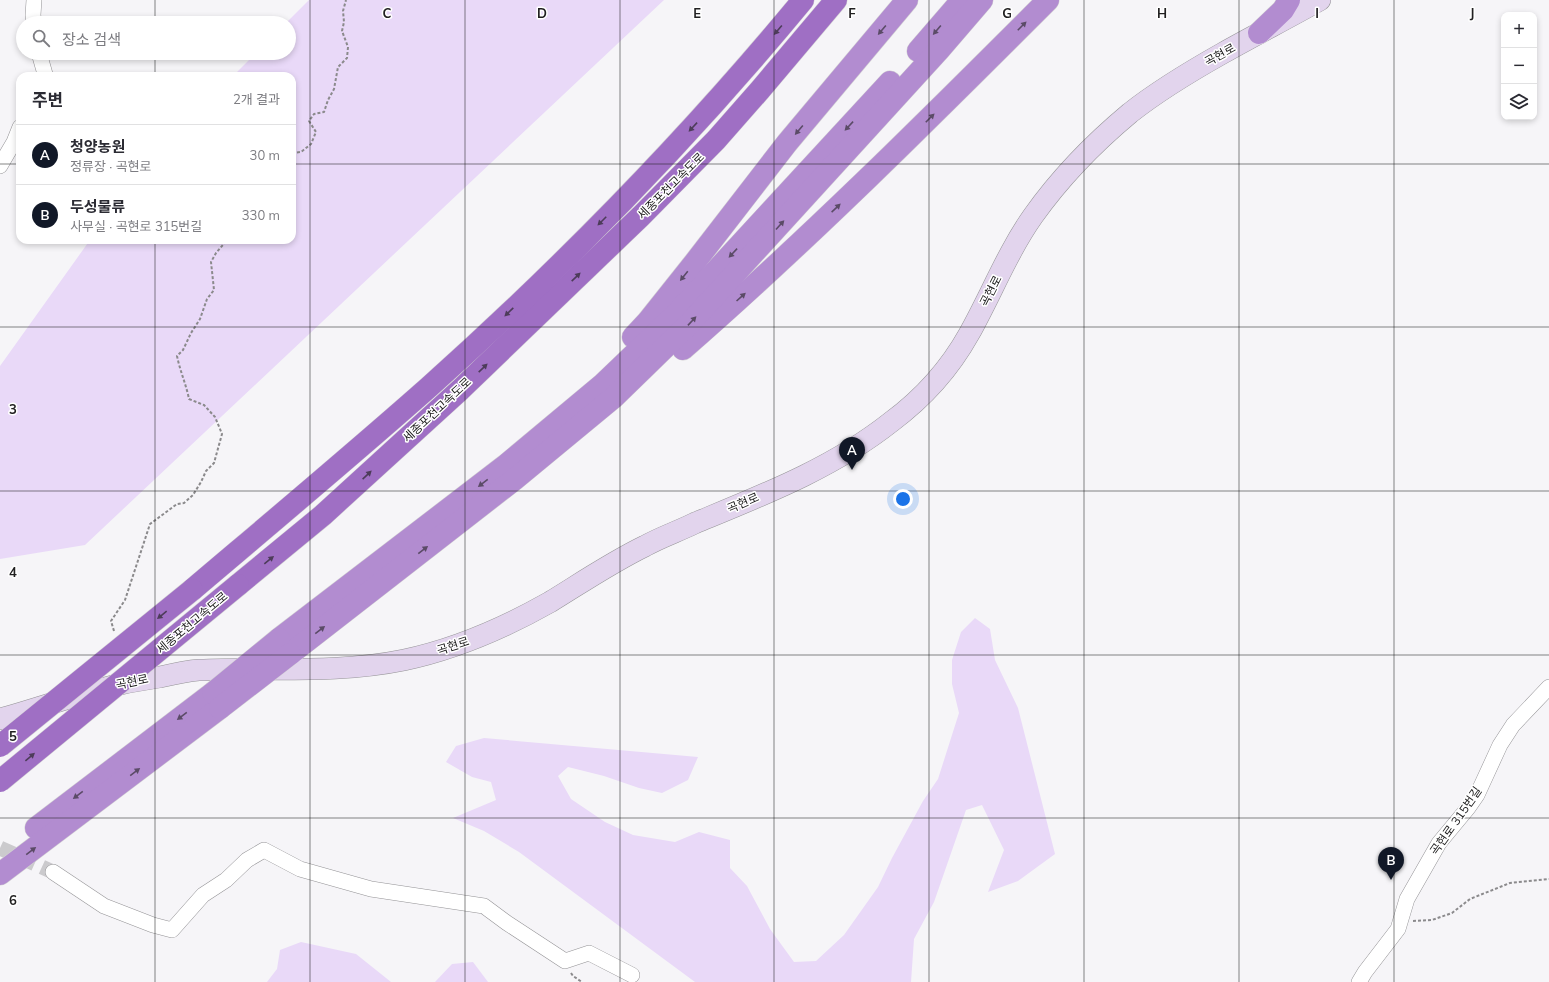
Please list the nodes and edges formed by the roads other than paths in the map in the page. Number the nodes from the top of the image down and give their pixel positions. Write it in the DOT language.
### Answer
graph roads {
  1 [pos="34,0"];
  2 [pos="804,0"];
  3 [pos="836,0"];
  4 [pos="907,0"];
  5 [pos="962,0"];
  6 [pos="982,0"];
  7 [pos="1048,0"];
  8 [pos="1289,0"];
  9 [pos="1320,0"];
  10 [pos="33,16"];
  11 [pos="1259,33"];
  12 [pos="41,60"];
  13 [pos="44,72"];
  14 [pos="16,137"];
  15 [pos="0,166"];
  16 [pos="510,472"];
  17 [pos="1549,687"];
  18 [pos="216,700"];
  19 [pos="0,719"];
  20 [pos="0,746"];
  21 [pos="0,781"];
  22 [pos="0,855"];
  23 [pos="53,872"];
  24 [pos="0,874"];
  25 [pos="632,976"];
  26 [pos="1360,982"];
  1 -- 10 [label="street"];
  2 -- 20 [label="highway, 세종포천고속도로, one-way, bridge"];
  21 -- 3 [label="highway, 세종포천고속도로, one-way, bridge"];
  4 -- 16 [label="highway, one-way"];
  5 -- 16 [label="highway, one-way"];
  16 -- 6 [label="highway, one-way"];
  16 -- 7 [label="highway, one-way"];
  8 -- 11 [label="highway"];
  9 -- 11 [label="main road, 곡현로"];
  11 -- 19 [label="main road, 곡현로"];
  12 -- 13 [label="street"];
  14 -- 15 [label="street"];
  16 -- 18 [label="highway, bridge"];
  17 -- 26 [label="street, 곡현로 315번길"];
  18 -- 22 [label="highway, one-way"];
  24 -- 18 [label="highway, one-way"];
  23 -- 25 [label="street"];
}
